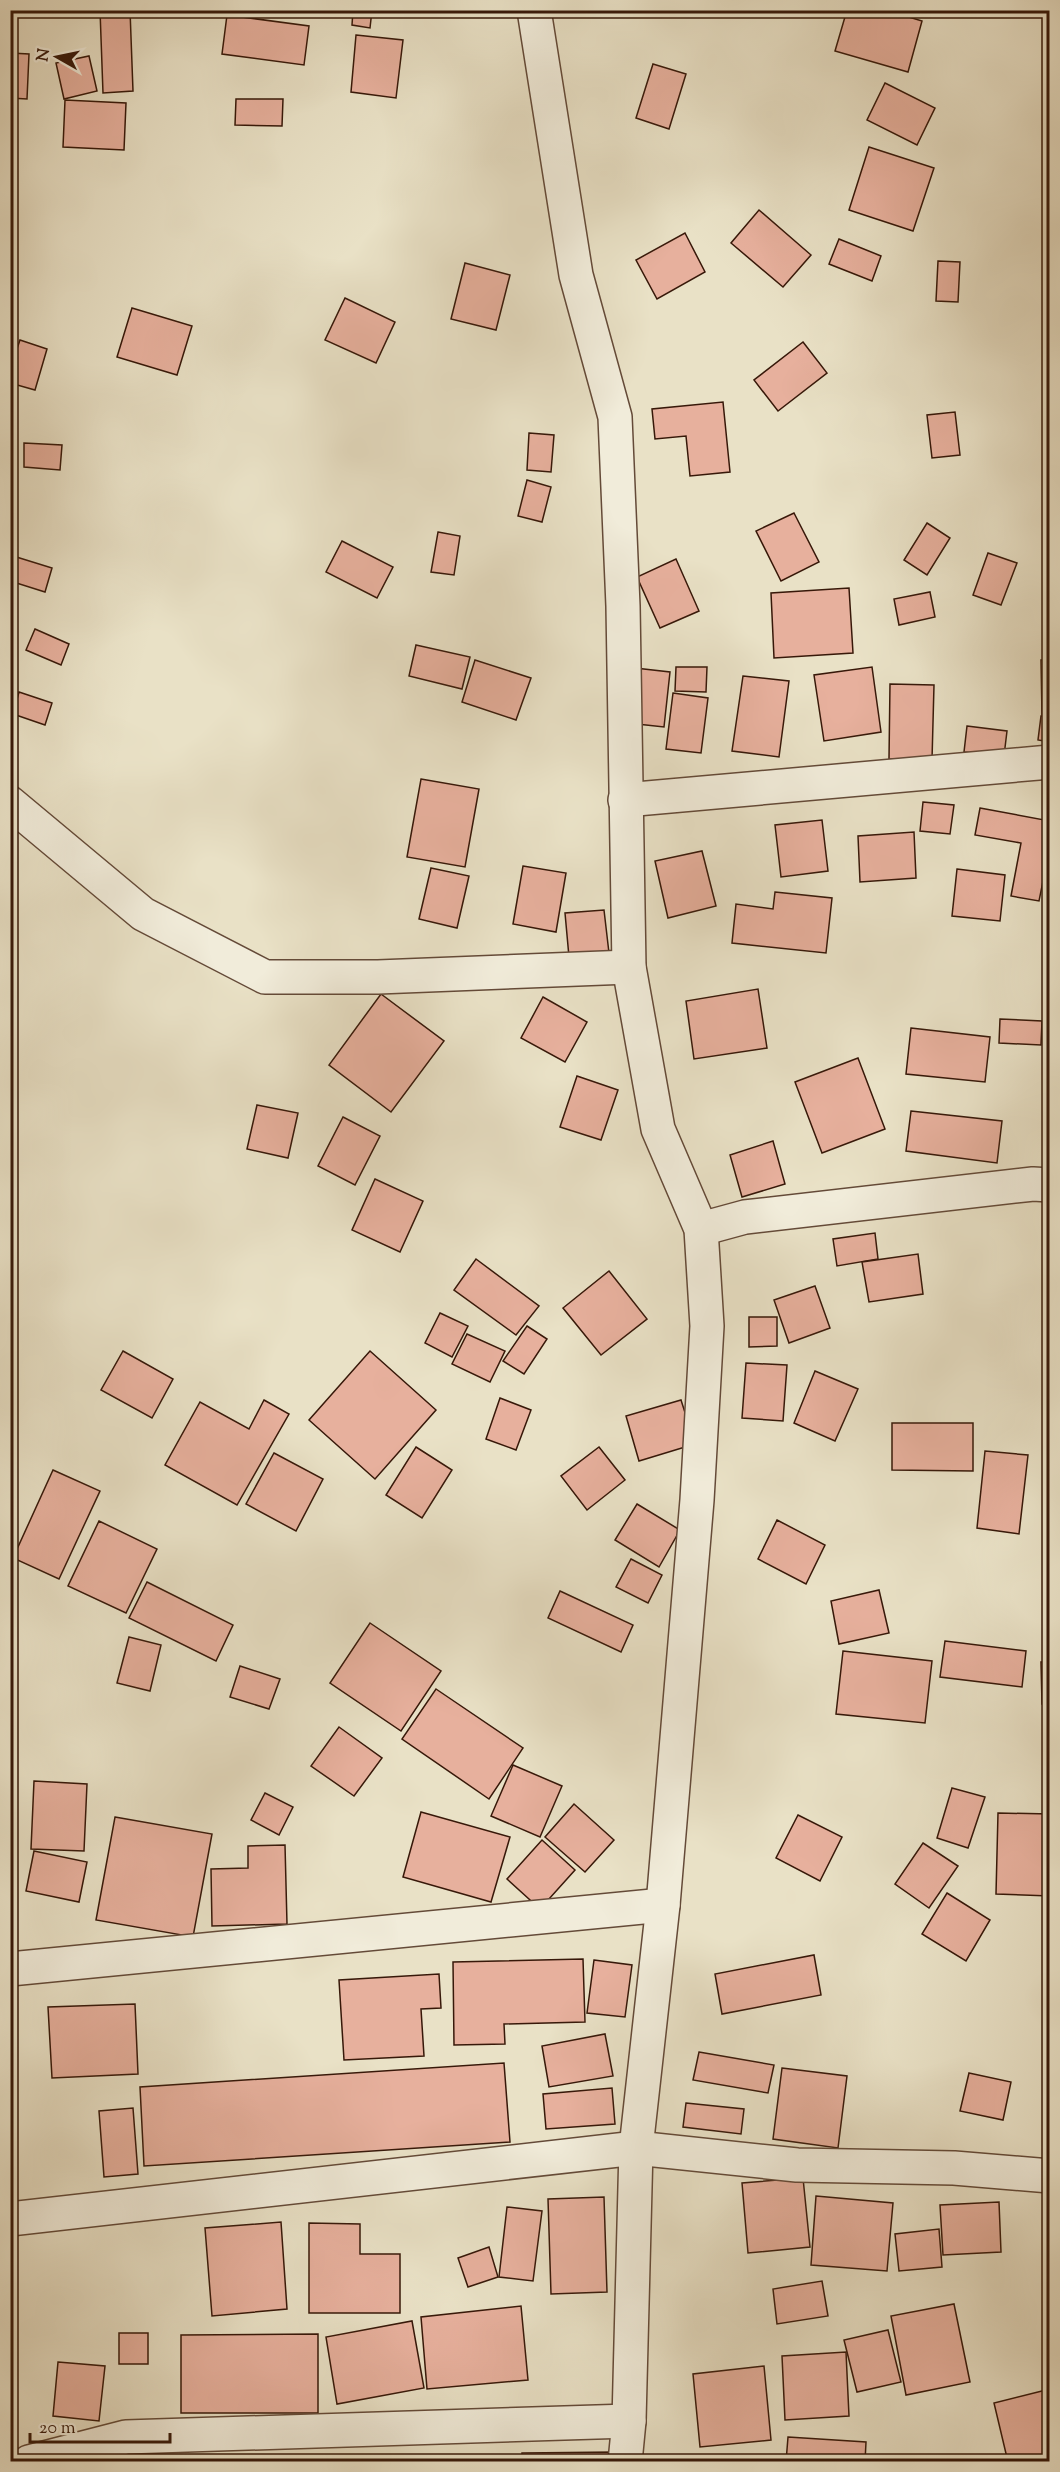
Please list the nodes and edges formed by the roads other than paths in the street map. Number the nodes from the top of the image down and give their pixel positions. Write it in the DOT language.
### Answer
graph roads {
  1 [pos="534,10"];
  2 [pos="1050,762"];
  3 [pos="625,800"];
  4 [pos="10,803"];
  5 [pos="629,967"];
  6 [pos="1050,1185"];
  7 [pos="701,1229"];
  8 [pos="663,1905"];
  9 [pos="10,1969"];
  10 [pos="636,2148"];
  11 [pos="1050,2176"];
  12 [pos="10,2219"];
  13 [pos="628,2421"];
  14 [pos="29,2462"];
  15 [pos="625,2462"];
  1 -- 3 [label="street"];
  2 -- 3 [label="street"];
  3 -- 5 [label="street"];
  4 -- 5 [label="street"];
  5 -- 7 [label="street"];
  6 -- 7 [label="street"];
  7 -- 8 [label="street"];
  8 -- 9 [label="street"];
  8 -- 10 [label="street"];
  10 -- 11 [label="street"];
  10 -- 12 [label="street"];
  10 -- 13 [label="street"];
  13 -- 14 [label="street"];
  13 -- 15 [label="street"];
}
